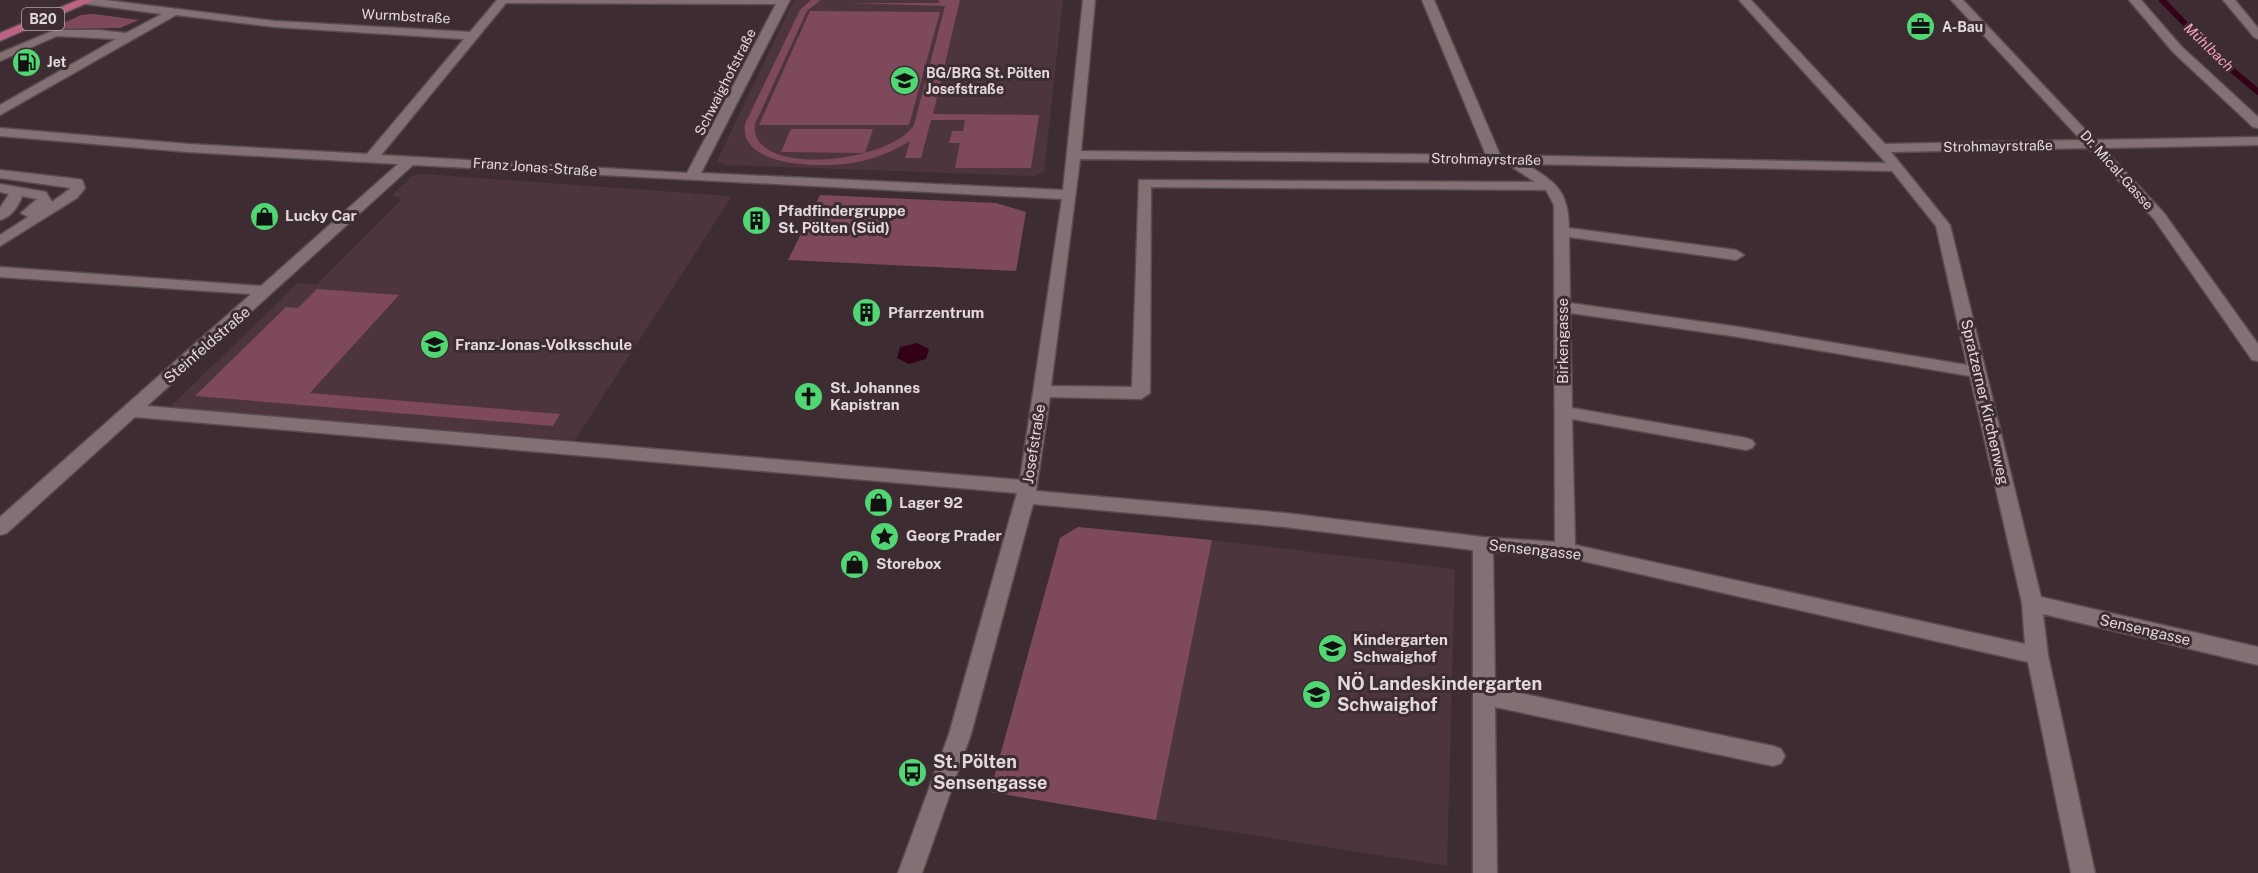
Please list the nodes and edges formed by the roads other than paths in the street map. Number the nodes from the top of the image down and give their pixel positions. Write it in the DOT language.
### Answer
graph roads {
  1 [pos="87,0"];
  2 [pos="503,0"];
  3 [pos="1089,0"];
  4 [pos="1428,0"];
  5 [pos="1745,0"];
  6 [pos="1958,0"];
  7 [pos="2135,0"];
  8 [pos="2229,0"];
  9 [pos="784,1"];
  10 [pos="174,12"];
  11 [pos="2258,35"];
  12 [pos="474,36"];
  13 [pos="127,37"];
  14 [pos="0,38"];
  15 [pos="3,56"];
  16 [pos="4,105"];
  17 [pos="2258,124"];
  18 [pos="0,132"];
  19 [pos="2258,141"];
  20 [pos="2094,144"];
  21 [pos="1881,148"];
  22 [pos="1074,155"];
  23 [pos="1143,156"];
  24 [pos="372,157"];
  25 [pos="412,159"];
  26 [pos="1502,159"];
  27 [pos="1898,167"];
  28 [pos="0,174"];
  29 [pos="692,177"];
  30 [pos="1144,183"];
  31 [pos="1551,186"];
  32 [pos="0,188"];
  33 [pos="17,191"];
  34 [pos="1070,195"];
  35 [pos="0,216"];
  36 [pos="0,229"];
  37 [pos="1561,231"];
  38 [pos="0,242"];
  39 [pos="1736,255"];
  40 [pos="0,272"];
  41 [pos="268,291"];
  42 [pos="1562,307"];
  43 [pos="2258,356"];
  44 [pos="1978,372"];
  45 [pos="1043,391"];
  46 [pos="132,411"];
  47 [pos="1564,412"];
  48 [pos="1746,444"];
  49 [pos="1026,492"];
  50 [pos="0,528"];
  51 [pos="1483,544"];
  52 [pos="1565,550"];
  53 [pos="2032,603"];
  54 [pos="2037,655"];
  55 [pos="2258,657"];
  56 [pos="1484,695"];
  57 [pos="1773,756"];
  58 [pos="910,873"];
  59 [pos="1487,873"];
  60 [pos="2083,873"];
  1 -- 10 [label="street, Wurmbstraße"];
  1 -- 14 [label="main road, B20"];
  2 -- 9 [label="street"];
  2 -- 12 [label="street"];
  3 -- 22 [label="street, Josefstraße"];
  4 -- 26 [label="street"];
  5 -- 21 [label="street, Spratzerner Kirchenweg"];
  6 -- 20 [label="street, Dr. Mical-Gasse"];
  7 -- 17 [label="street"];
  8 -- 11 [label="street"];
  9 -- 29 [label="street, Schwaighofstraße"];
  10 -- 12 [label="street, Wurmbstraße"];
  10 -- 13 [label="street"];
  12 -- 24 [label="street"];
  13 -- 15 [label="street"];
  13 -- 16 [label="street"];
  18 -- 24 [label="street, Franz Jonas-Straße"];
  19 -- 20 [label="street, Strohmayrstraße"];
  20 -- 21 [label="street, Strohmayrstraße"];
  20 -- 43 [label="street, Dr. Mical-Gasse"];
  21 -- 27 [label="street, Spratzerner Kirchenweg"];
  22 -- 23 [label="street, Strohmayrstraße"];
  22 -- 34 [label="street, Josefstraße"];
  23 -- 26 [label="street, Strohmayrstraße"];
  23 -- 30 [label="street"];
  24 -- 25 [label="street, Franz Jonas-Straße"];
  25 -- 29 [label="street, Franz Jonas-Straße"];
  25 -- 41 [label="street, Steinfeldstraße"];
  26 -- 27 [label="street, Strohmayrstraße"];
  26 -- 31 [label="street"];
  27 -- 44 [label="street, Spratzerner Kirchenweg"];
  28 -- 38 [label="street"];
  29 -- 34 [label="street, Franz Jonas-Straße"];
  30 -- 31 [label="street"];
  30 -- 45 [label="street"];
  31 -- 37 [label="street, Birkengasse"];
  32 -- 33 [label="street"];
  33 -- 35 [label="street"];
  33 -- 36 [label="street"];
  34 -- 45 [label="street, Josefstraße"];
  37 -- 39 [label="street"];
  37 -- 42 [label="street, Birkengasse"];
  40 -- 41 [label="street"];
  41 -- 46 [label="street, Steinfeldstraße"];
  42 -- 44 [label="street"];
  42 -- 47 [label="street, Birkengasse"];
  44 -- 53 [label="street, Spratzerner Kirchenweg"];
  45 -- 49 [label="street, Josefstraße"];
  46 -- 49 [label="street, Sensengasse"];
  46 -- 50 [label="street, Steinfeldstraße"];
  47 -- 48 [label="street"];
  47 -- 52 [label="street, Birkengasse"];
  49 -- 51 [label="street, Sensengasse"];
  49 -- 58 [label="street, Josefstraße"];
  51 -- 52 [label="street, Sensengasse"];
  51 -- 56 [label="street"];
  52 -- 54 [label="street, Sensengasse"];
  53 -- 54 [label="street, Spratzerner Kirchenweg"];
  53 -- 55 [label="street, Sensengasse"];
  54 -- 60 [label="street, Spratzerner Kirchenweg"];
  56 -- 57 [label="street"];
  56 -- 59 [label="street"];
}
